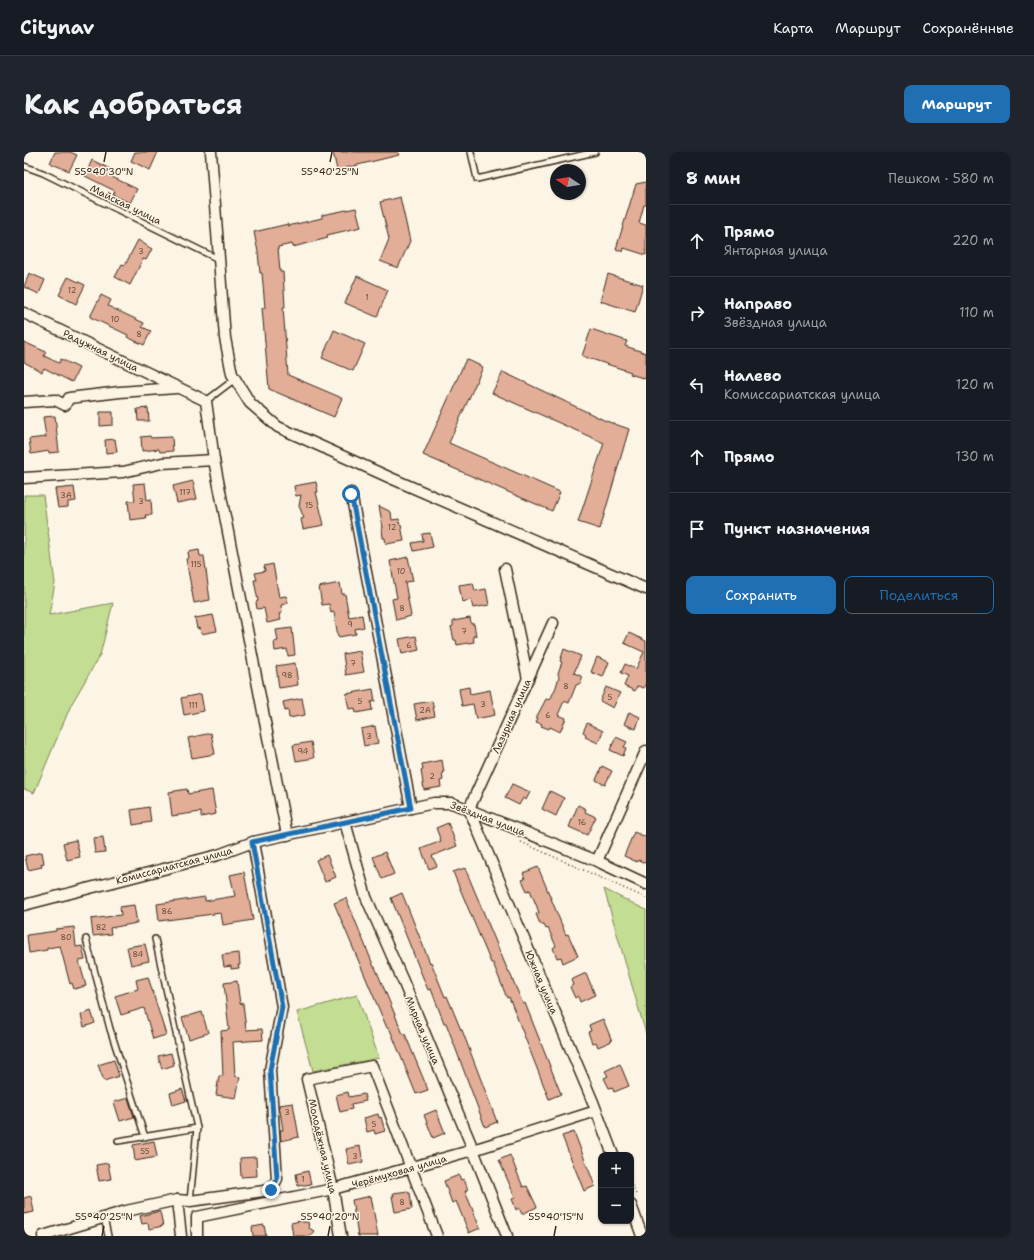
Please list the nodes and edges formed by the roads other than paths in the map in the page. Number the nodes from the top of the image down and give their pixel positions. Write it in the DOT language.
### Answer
graph roads {
  1 [pos="211,152"];
  2 [pos="471,152"];
  3 [pos="595,152"];
  4 [pos="24,166"];
  5 [pos="219,259"];
  6 [pos="24,313"];
  7 [pos="235,379"];
  8 [pos="178,388"];
  9 [pos="206,401"];
  10 [pos="24,402"];
  11 [pos="214,460"];
  12 [pos="24,478"];
  13 [pos="351,494"];
  14 [pos="505,570"];
  15 [pos="646,589"];
  16 [pos="553,623"];
  17 [pos="528,679"];
  18 [pos="646,751"];
  19 [pos="411,808"];
  20 [pos="469,809"];
  21 [pos="345,822"];
  22 [pos="287,835"];
  23 [pos="252,842"];
  24 [pos="597,861"];
  25 [pos="646,884"];
  26 [pos="24,905"];
  27 [pos="86,939"];
  28 [pos="154,939"];
  29 [pos="596,1111"];
  30 [pos="197,1128"];
  31 [pos="145,1137"];
  32 [pos="118,1141"];
  33 [pos="473,1150"];
  34 [pos="612,1152"];
  35 [pos="411,1167"];
  36 [pos="333,1189"];
  37 [pos="177,1200"];
  38 [pos="190,1201"];
  39 [pos="634,1213"];
  40 [pos="104,1218"];
  41 [pos="43,1236"];
  42 [pos="108,1236"];
  43 [pos="181,1236"];
  44 [pos="197,1236"];
  45 [pos="341,1236"];
  46 [pos="437,1236"];
  47 [pos="507,1236"];
  48 [pos="642,1236"];
  1 -- 5 [label="street"];
  2 -- 3 [label="lane"];
  4 -- 5 [label="lane, Майская улица"];
  5 -- 7 [label="street"];
  6 -- 8 [label="street, Радужная улица"];
  7 -- 9 [label="lane"];
  7 -- 15 [label="street"];
  8 -- 9 [label="street, Радужная улица"];
  8 -- 10 [label="street"];
  9 -- 11 [label="street"];
  11 -- 12 [label="street"];
  11 -- 22 [label="street"];
  13 -- 19 [label="street"];
  14 -- 17 [label="street"];
  16 -- 17 [label="street, Лазурная улица"];
  17 -- 20 [label="street, Лазурная улица"];
  18 -- 24 [label="street"];
  19 -- 20 [label="street, Звёздная улица"];
  19 -- 21 [label="street, Звёздная улица"];
  20 -- 24 [label="street, Звёздная улица"];
  20 -- 29 [label="street, Южная улица"];
  21 -- 22 [label="street, Звёздная улица"];
  21 -- 33 [label="street, Мирная улица"];
  22 -- 23 [label="street, Звёздная улица"];
  23 -- 26 [label="street, Комиссариатская улица"];
  23 -- 38 [label="street"];
  24 -- 25 [label="street, Звёздная улица"];
  27 -- 31 [label="lane"];
  28 -- 30 [label="lane"];
  29 -- 33 [label="street, Черёмуховая улица"];
  29 -- 34 [label="street, Южная улица"];
  30 -- 31 [label="lane"];
  30 -- 38 [label="lane"];
  31 -- 32 [label="lane"];
  33 -- 35 [label="street, Черёмуховая улица"];
  33 -- 47 [label="street, Мирная улица"];
  35 -- 36 [label="street, Черёмуховая улица"];
  35 -- 36 [label="street, Молодёжная улица"];
  35 -- 46 [label="street"];
  36 -- 44 [label="street, Черёмуховая улица"];
  36 -- 45 [label="street, Молодёжная улица"];
  37 -- 38 [label="street"];
  37 -- 40 [label="street"];
  37 -- 43 [label="street"];
  39 -- 48 [label="street"];
  40 -- 41 [label="street"];
  40 -- 42 [label="lane"];
}
